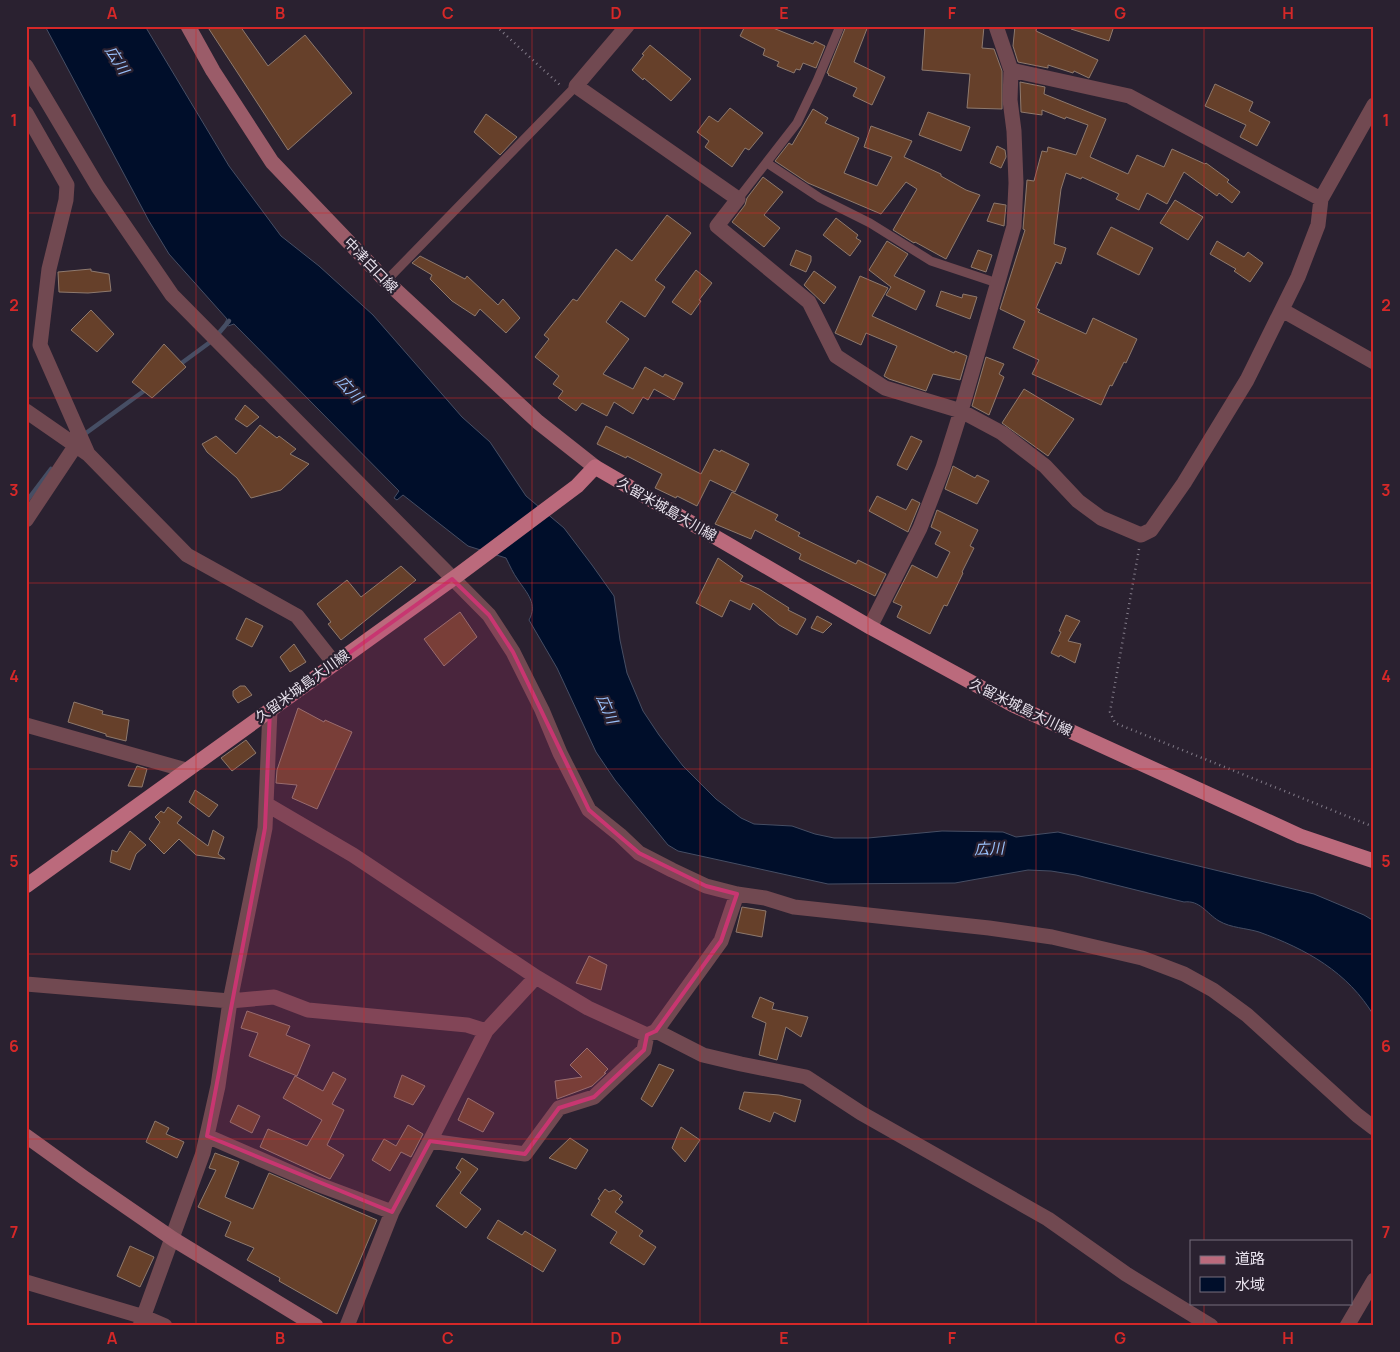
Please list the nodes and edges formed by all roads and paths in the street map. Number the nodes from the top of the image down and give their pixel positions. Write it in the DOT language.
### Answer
graph roads {
  1 [pos="188,26"];
  2 [pos="496,26"];
  3 [pos="627,26"];
  4 [pos="840,26"];
  5 [pos="996,26"];
  6 [pos="26,66"];
  7 [pos="1011,70"];
  8 [pos="573,90"];
  9 [pos="1374,105"];
  10 [pos="26,113"];
  11 [pos="766,163"];
  12 [pos="1321,198"];
  13 [pos="738,199"];
  14 [pos="386,282"];
  15 [pos="997,283"];
  16 [pos="1282,310"];
  17 [pos="1374,362"];
  18 [pos="961,411"];
  19 [pos="26,412"];
  20 [pos="82,450"];
  21 [pos="595,467"];
  22 [pos="26,520"];
  23 [pos="1141,535"];
  24 [pos="455,577"];
  25 [pos="870,627"];
  26 [pos="334,663"];
  27 [pos="270,710"];
  28 [pos="26,725"];
  29 [pos="186,770"];
  30 [pos="266,804"];
  31 [pos="1374,827"];
  32 [pos="1374,861"];
  33 [pos="26,886"];
  34 [pos="737,894"];
  35 [pos="536,976"];
  36 [pos="26,984"];
  37 [pos="230,1002"];
  38 [pos="486,1031"];
  39 [pos="651,1033"];
  40 [pos="1374,1128"];
  41 [pos="26,1136"];
  42 [pos="207,1136"];
  43 [pos="430,1141"];
  44 [pos="392,1212"];
  45 [pos="173,1239"];
  46 [pos="1374,1280"];
  47 [pos="26,1282"];
  48 [pos="142,1321"];
  49 [pos="165,1326"];
  50 [pos="316,1326"];
  51 [pos="347,1326"];
  52 [pos="1211,1326"];
  53 [pos="1347,1326"];
  1 -- 14 [label="main road, 中津白口線"];
  2 -- 8 [label="path"];
  3 -- 8 [label="street"];
  4 -- 11 [label="lane"];
  5 -- 7 [label="street"];
  6 -- 24 [label="street"];
  7 -- 12 [label="street"];
  7 -- 15 [label="street"];
  8 -- 13 [label="street"];
  8 -- 14 [label="lane"];
  9 -- 12 [label="street"];
  10 -- 20 [label="street"];
  11 -- 13 [label="lane"];
  11 -- 15 [label="lane"];
  12 -- 16 [label="street"];
  13 -- 18 [label="street"];
  14 -- 21 [label="main road, 中津白口線"];
  15 -- 18 [label="street"];
  16 -- 17 [label="street"];
  16 -- 23 [label="street"];
  18 -- 23 [label="street"];
  18 -- 25 [label="street"];
  19 -- 20 [label="street"];
  20 -- 22 [label="street"];
  20 -- 26 [label="street"];
  21 -- 24 [label="main road, 久留米城島大川線"];
  21 -- 25 [label="main road, 久留米城島大川線"];
  23 -- 31 [label="path"];
  24 -- 26 [label="main road, 久留米城島大川線"];
  24 -- 34 [label="street"];
  25 -- 32 [label="main road, 久留米城島大川線"];
  26 -- 27 [label="main road, 久留米城島大川線"];
  27 -- 29 [label="main road, 久留米城島大川線"];
  27 -- 30 [label="street"];
  28 -- 29 [label="street"];
  29 -- 33 [label="main road, 久留米城島大川線"];
  30 -- 35 [label="street"];
  30 -- 37 [label="street"];
  34 -- 39 [label="street"];
  34 -- 40 [label="street"];
  35 -- 38 [label="street"];
  35 -- 39 [label="street"];
  36 -- 37 [label="street"];
  37 -- 38 [label="street"];
  37 -- 42 [label="street"];
  38 -- 43 [label="street"];
  39 -- 43 [label="street"];
  39 -- 52 [label="street"];
  41 -- 45 [label="main road"];
  42 -- 44 [label="street"];
  42 -- 45 [label="street"];
  43 -- 44 [label="street"];
  44 -- 51 [label="street"];
  45 -- 48 [label="street"];
  45 -- 50 [label="main road"];
  46 -- 53 [label="street"];
  47 -- 48 [label="street"];
  48 -- 49 [label="street"];
}
